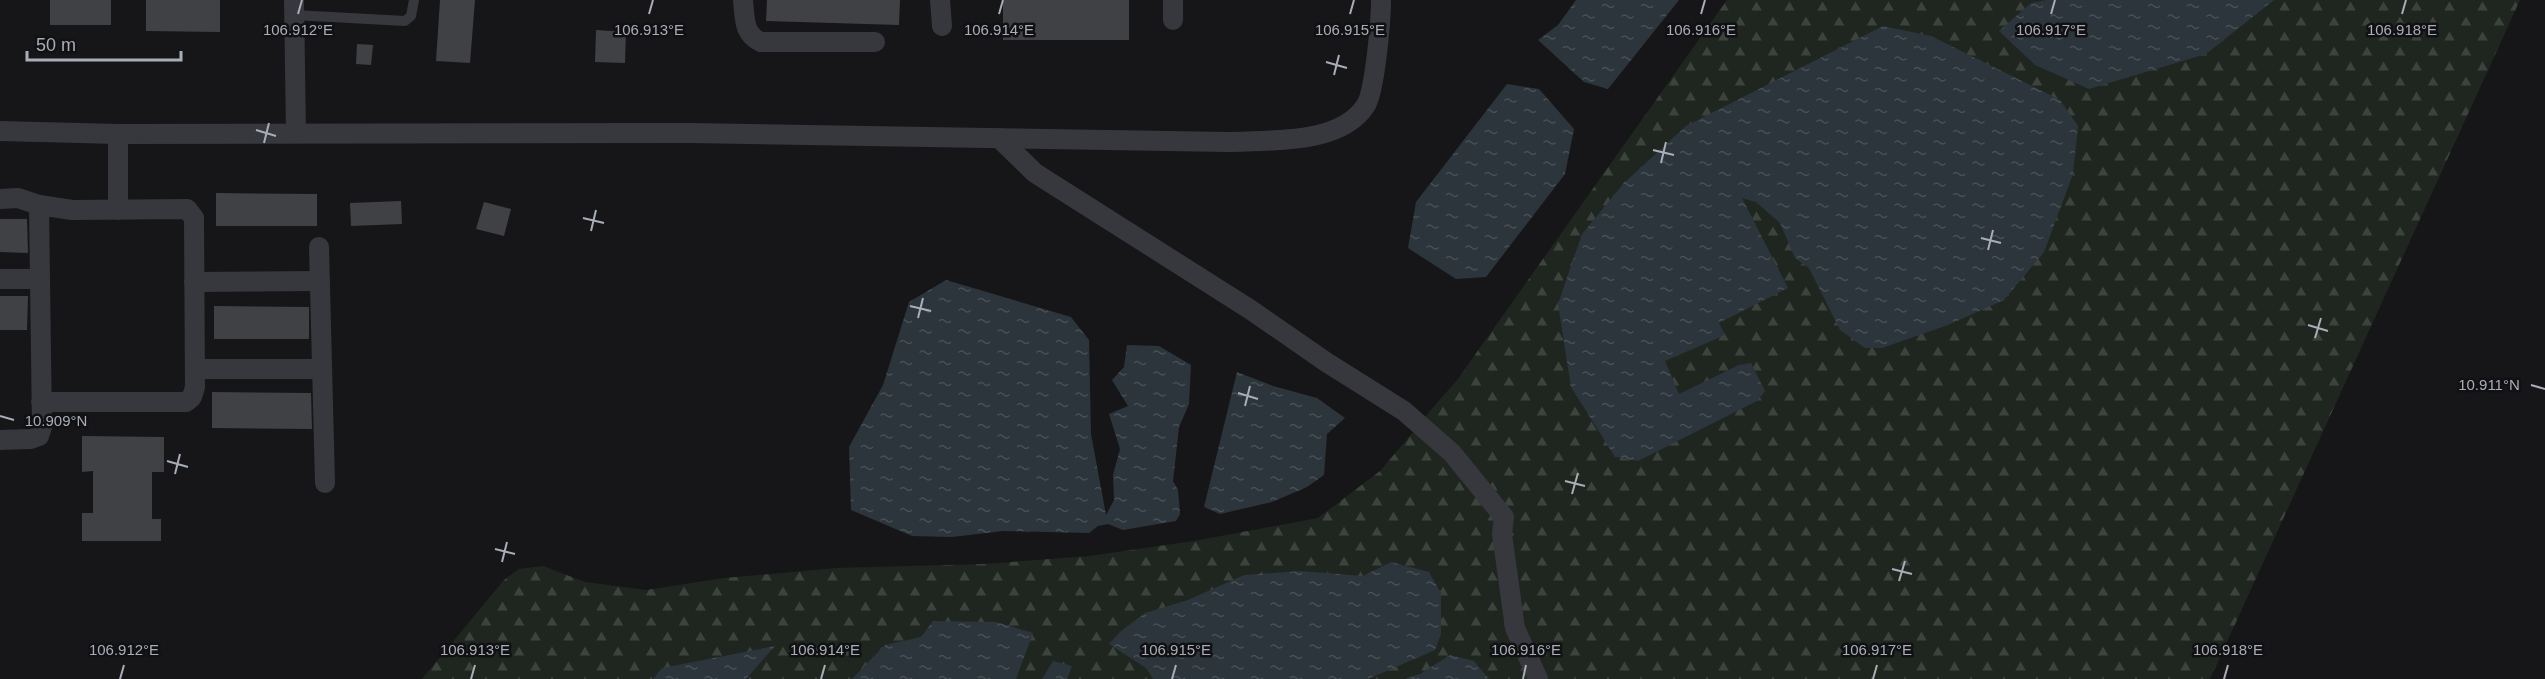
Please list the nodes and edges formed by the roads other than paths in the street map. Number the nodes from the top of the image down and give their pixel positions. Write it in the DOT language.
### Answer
graph roads {
  1 [pos="414,0"];
  2 [pos="743,0"];
  3 [pos="940,0"];
  4 [pos="1173,0"];
  5 [pos="1381,0"];
  6 [pos="294,7"];
  7 [pos="1173,20"];
  8 [pos="942,26"];
  9 [pos="875,42"];
  10 [pos="0,131"];
  11 [pos="296,133"];
  12 [pos="118,134"];
  13 [pos="999,138"];
  14 [pos="0,199"];
  15 [pos="39,205"];
  16 [pos="118,210"];
  17 [pos="319,247"];
  18 [pos="0,279"];
  19 [pos="40,279"];
  20 [pos="320,281"];
  21 [pos="194,282"];
  22 [pos="195,369"];
  23 [pos="322,369"];
  24 [pos="41,402"];
  25 [pos="0,440"];
  26 [pos="325,483"];
  27 [pos="1538,679"];
  1 -- 6 [label="lane"];
  2 -- 9 [label="street"];
  3 -- 8 [label="street"];
  4 -- 7 [label="street"];
  5 -- 13 [label="street"];
  6 -- 11 [label="street"];
  10 -- 12 [label="street"];
  11 -- 12 [label="street"];
  11 -- 13 [label="street"];
  12 -- 16 [label="street"];
  13 -- 27 [label="street"];
  14 -- 15 [label="street"];
  15 -- 16 [label="street"];
  15 -- 19 [label="street"];
  16 -- 21 [label="street"];
  17 -- 20 [label="street"];
  18 -- 19 [label="street"];
  19 -- 24 [label="street"];
  20 -- 21 [label="street"];
  20 -- 23 [label="street"];
  21 -- 22 [label="street"];
  22 -- 23 [label="street"];
  22 -- 24 [label="street"];
  23 -- 26 [label="street"];
  24 -- 25 [label="street"];
}
